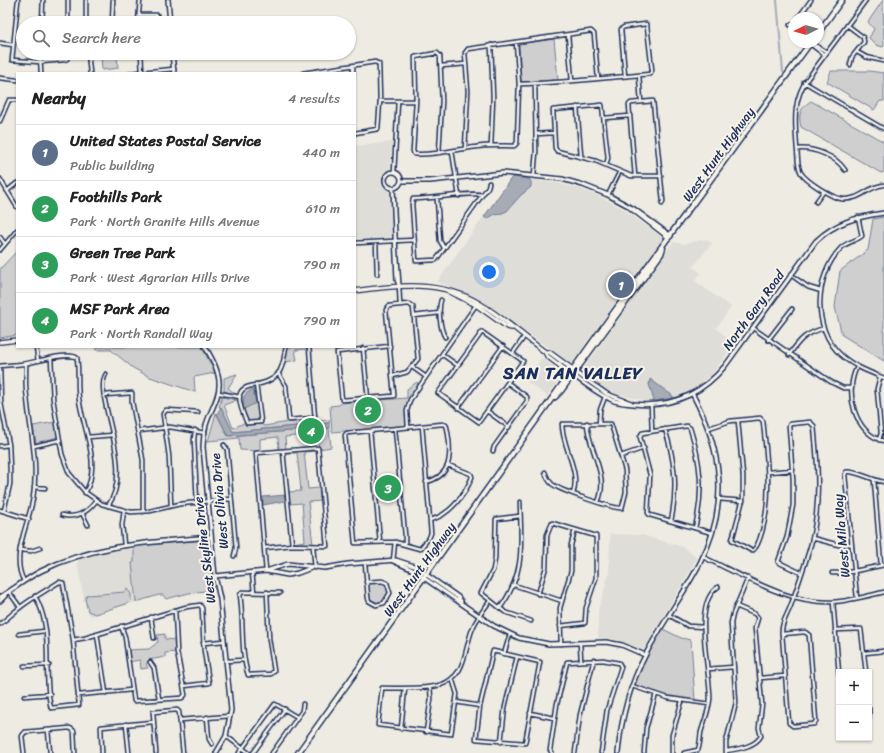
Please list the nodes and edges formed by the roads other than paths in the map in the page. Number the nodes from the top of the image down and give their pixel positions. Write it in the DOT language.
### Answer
graph roads {
  1 [pos="18,0"];
  2 [pos="43,0"];
  3 [pos="68,0"];
  4 [pos="86,0"];
  5 [pos="113,0"];
  6 [pos="140,0"];
  7 [pos="168,0"];
  8 [pos="811,0"];
  9 [pos="842,0"];
  10 [pos="866,0"];
  11 [pos="802,12"];
  12 [pos="139,15"];
  13 [pos="157,15"];
  14 [pos="16,16"];
  15 [pos="42,16"];
  16 [pos="68,16"];
  17 [pos="86,16"];
  18 [pos="112,16"];
  19 [pos="169,16"];
  20 [pos="16,18"];
  21 [pos="824,25"];
  22 [pos="847,26"];
  23 [pos="568,35"];
  24 [pos="516,42"];
  25 [pos="0,43"];
  26 [pos="13,45"];
  27 [pos="491,45"];
  28 [pos="807,48"];
  29 [pos="818,48"];
  30 [pos="857,52"];
  31 [pos="826,53"];
  32 [pos="58,60"];
  33 [pos="89,60"];
  34 [pos="141,60"];
  35 [pos="173,60"];
  36 [pos="884,61"];
  37 [pos="40,62"];
  38 [pos="466,64"];
  39 [pos="850,65"];
  40 [pos="353,66"];
  41 [pos="440,66"];
  42 [pos="327,69"];
  43 [pos="174,71"];
  44 [pos="42,72"];
  45 [pos="90,72"];
  46 [pos="142,72"];
  47 [pos="309,72"];
  48 [pos="328,72"];
  49 [pos="353,72"];
  50 [pos="639,75"];
  51 [pos="625,76"];
  52 [pos="0,78"];
  53 [pos="598,78"];
  54 [pos="16,80"];
  55 [pos="572,80"];
  56 [pos="804,82"];
  57 [pos="535,83"];
  58 [pos="519,84"];
  59 [pos="16,100"];
  60 [pos="380,101"];
  61 [pos="398,101"];
  62 [pos="416,102"];
  63 [pos="641,102"];
  64 [pos="577,107"];
  65 [pos="630,116"];
  66 [pos="604,118"];
  67 [pos="0,121"];
  68 [pos="883,128"];
  69 [pos="356,133"];
  70 [pos="554,133"];
  71 [pos="536,134"];
  72 [pos="491,146"];
  73 [pos="465,149"];
  74 [pos="798,149"];
  75 [pos="452,151"];
  76 [pos="439,152"];
  77 [pos="581,156"];
  78 [pos="606,165"];
  79 [pos="845,170"];
  80 [pos="620,171"];
  81 [pos="394,172"];
  82 [pos="534,175"];
  83 [pos="635,176"];
  84 [pos="661,176"];
  85 [pos="456,177"];
  86 [pos="0,179"];
  87 [pos="401,181"];
  88 [pos="490,183"];
  89 [pos="16,184"];
  90 [pos="884,185"];
  91 [pos="393,188"];
  92 [pos="7,191"];
  93 [pos="824,191"];
  94 [pos="608,194"];
  95 [pos="482,195"];
  96 [pos="459,196"];
  97 [pos="437,199"];
  98 [pos="816,202"];
  99 [pos="662,204"];
  100 [pos="16,205"];
  101 [pos="884,213"];
  102 [pos="858,217"];
  103 [pos="16,231"];
  104 [pos="0,237"];
  105 [pos="670,237"];
  106 [pos="414,240"];
  107 [pos="396,241"];
  108 [pos="376,242"];
  109 [pos="356,243"];
  110 [pos="5,244"];
  111 [pos="444,248"];
  112 [pos="0,250"];
  113 [pos="378,274"];
  114 [pos="791,274"];
  115 [pos="399,285"];
  116 [pos="356,291"];
  117 [pos="821,291"];
  118 [pos="442,300"];
  119 [pos="477,304"];
  120 [pos="400,305"];
  121 [pos="792,310"];
  122 [pos="440,313"];
  123 [pos="414,316"];
  124 [pos="753,328"];
  125 [pos="824,328"];
  126 [pos="445,337"];
  127 [pos="524,337"];
  128 [pos="16,340"];
  129 [pos="768,340"];
  130 [pos="0,342"];
  131 [pos="390,346"];
  132 [pos="503,346"];
  133 [pos="36,348"];
  134 [pos="206,348"];
  135 [pos="286,348"];
  136 [pos="309,348"];
  137 [pos="363,348"];
  138 [pos="545,352"];
  139 [pos="512,353"];
  140 [pos="443,355"];
  141 [pos="789,355"];
  142 [pos="51,358"];
  143 [pos="549,358"];
  144 [pos="556,358"];
  145 [pos="38,361"];
  146 [pos="26,364"];
  147 [pos="457,365"];
  148 [pos="0,366"];
  149 [pos="412,366"];
  150 [pos="857,367"];
  151 [pos="0,369"];
  152 [pos="278,373"];
  153 [pos="573,373"];
  154 [pos="106,374"];
  155 [pos="393,376"];
  156 [pos="426,377"];
  157 [pos="880,377"];
  158 [pos="884,378"];
  159 [pos="508,383"];
  160 [pos="256,384"];
  161 [pos="852,388"];
  162 [pos="219,393"];
  163 [pos="693,394"];
  164 [pos="104,395"];
  165 [pos="240,397"];
  166 [pos="606,397"];
  167 [pos="368,399"];
  168 [pos="632,404"];
  169 [pos="651,405"];
  170 [pos="458,408"];
  171 [pos="487,411"];
  172 [pos="198,412"];
  173 [pos="738,421"];
  174 [pos="587,423"];
  175 [pos="599,424"];
  176 [pos="422,426"];
  177 [pos="165,427"];
  178 [pos="408,427"];
  179 [pos="509,427"];
  180 [pos="709,428"];
  181 [pos="395,429"];
  182 [pos="195,430"];
  183 [pos="665,430"];
  184 [pos="139,431"];
  185 [pos="370,431"];
  186 [pos="652,431"];
  187 [pos="204,433"];
  188 [pos="113,435"];
  189 [pos="88,437"];
  190 [pos="60,440"];
  191 [pos="879,440"];
  192 [pos="884,441"];
  193 [pos="9,445"];
  194 [pos="224,445"];
  195 [pos="0,446"];
  196 [pos="34,446"];
  197 [pos="644,448"];
  198 [pos="283,451"];
  199 [pos="493,451"];
  200 [pos="621,456"];
  201 [pos="448,465"];
  202 [pos="793,470"];
  203 [pos="545,472"];
  204 [pos="768,472"];
  205 [pos="874,480"];
  206 [pos="426,482"];
  207 [pos="884,482"];
  208 [pos="34,487"];
  209 [pos="45,488"];
  210 [pos="85,493"];
  211 [pos="573,494"];
  212 [pos="718,499"];
  213 [pos="231,500"];
  214 [pos="96,501"];
  215 [pos="743,501"];
  216 [pos="208,502"];
  217 [pos="520,502"];
  218 [pos="598,502"];
  219 [pos="197,503"];
  220 [pos="108,506"];
  221 [pos="171,506"];
  222 [pos="0,510"];
  223 [pos="124,510"];
  224 [pos="4,511"];
  225 [pos="143,512"];
  226 [pos="82,513"];
  227 [pos="62,515"];
  228 [pos="520,516"];
  229 [pos="29,519"];
  230 [pos="430,520"];
  231 [pos="671,521"];
  232 [pos="88,525"];
  233 [pos="695,528"];
  234 [pos="575,530"];
  235 [pos="712,533"];
  236 [pos="211,537"];
  237 [pos="812,538"];
  238 [pos="380,542"];
  239 [pos="395,542"];
  240 [pos="404,544"];
  241 [pos="851,544"];
  242 [pos="124,545"];
  243 [pos="292,545"];
  244 [pos="313,547"];
  245 [pos="40,548"];
  246 [pos="264,548"];
  247 [pos="20,550"];
  248 [pos="234,556"];
  249 [pos="703,557"];
  250 [pos="393,561"];
  251 [pos="365,563"];
  252 [pos="883,565"];
  253 [pos="313,568"];
  254 [pos="266,571"];
  255 [pos="854,571"];
  256 [pos="252,572"];
  257 [pos="801,573"];
  258 [pos="832,573"];
  259 [pos="215,576"];
  260 [pos="426,577"];
  261 [pos="748,578"];
  262 [pos="24,581"];
  263 [pos="366,582"];
  264 [pos="514,585"];
  265 [pos="718,587"];
  266 [pos="9,592"];
  267 [pos="254,592"];
  268 [pos="267,592"];
  269 [pos="884,592"];
  270 [pos="280,593"];
  271 [pos="538,594"];
  272 [pos="35,596"];
  273 [pos="0,597"];
  274 [pos="793,598"];
  275 [pos="857,598"];
  276 [pos="0,601"];
  277 [pos="490,601"];
  278 [pos="562,601"];
  279 [pos="461,602"];
  280 [pos="833,602"];
  281 [pos="736,606"];
  282 [pos="20,607"];
  283 [pos="500,608"];
  284 [pos="175,610"];
  285 [pos="480,615"];
  286 [pos="669,615"];
  287 [pos="151,617"];
  288 [pos="531,620"];
  289 [pos="0,624"];
  290 [pos="121,626"];
  291 [pos="560,626"];
  292 [pos="704,627"];
  293 [pos="835,630"];
  294 [pos="45,631"];
  295 [pos="19,634"];
  296 [pos="97,634"];
  297 [pos="510,634"];
  298 [pos="782,634"];
  299 [pos="154,638"];
  300 [pos="73,640"];
  301 [pos="224,641"];
  302 [pos="203,643"];
  303 [pos="580,643"];
  304 [pos="561,644"];
  305 [pos="884,651"];
  306 [pos="864,653"];
  307 [pos="504,654"];
  308 [pos="645,655"];
  309 [pos="517,657"];
  310 [pos="594,659"];
  311 [pos="244,660"];
  312 [pos="581,660"];
  313 [pos="226,661"];
  314 [pos="150,662"];
  315 [pos="49,665"];
  316 [pos="24,666"];
  317 [pos="734,667"];
  318 [pos="708,669"];
  319 [pos="839,669"];
  320 [pos="866,669"];
  321 [pos="785,676"];
  322 [pos="452,678"];
  323 [pos="760,678"];
  324 [pos="184,686"];
  325 [pos="632,686"];
  326 [pos="430,687"];
  327 [pos="406,688"];
  328 [pos="131,690"];
  329 [pos="106,693"];
  330 [pos="50,694"];
  331 [pos="656,694"];
  332 [pos="24,696"];
  333 [pos="79,696"];
  334 [pos="159,699"];
  335 [pos="682,701"];
  336 [pos="456,702"];
  337 [pos="303,704"];
  338 [pos="709,704"];
  339 [pos="480,706"];
  340 [pos="285,709"];
  341 [pos="530,713"];
  342 [pos="230,716"];
  343 [pos="207,717"];
  344 [pos="297,717"];
  345 [pos="554,718"];
  346 [pos="180,720"];
  347 [pos="153,722"];
  348 [pos="126,724"];
  349 [pos="402,729"];
  350 [pos="48,730"];
  351 [pos="426,732"];
  352 [pos="226,736"];
  353 [pos="501,742"];
  354 [pos="212,744"];
  355 [pos="242,748"];
  356 [pos="726,752"];
  357 [pos="24,753"];
  358 [pos="50,753"];
  359 [pos="75,753"];
  360 [pos="102,753"];
  361 [pos="129,753"];
  362 [pos="156,753"];
  363 [pos="183,753"];
  364 [pos="216,753"];
  365 [pos="239,753"];
  366 [pos="249,753"];
  367 [pos="254,753"];
  368 [pos="272,753"];
  369 [pos="298,753"];
  370 [pos="551,753"];
  371 [pos="575,753"];
  372 [pos="601,753"];
  373 [pos="618,753"];
  374 [pos="644,753"];
  375 [pos="672,753"];
  376 [pos="684,753"];
  1 -- 14 [label="street"];
  2 -- 15 [label="street"];
  3 -- 16 [label="street"];
  4 -- 17 [label="street"];
  5 -- 18 [label="street"];
  6 -- 12 [label="street"];
  7 -- 19 [label="street"];
  8 -- 11 [label="street"];
  9 -- 21 [label="main road"];
  10 -- 22 [label="street"];
  12 -- 13 [label="street"];
  20 -- 26 [label="street"];
  22 -- 30 [label="street"];
  22 -- 31 [label="street"];
  23 -- 24 [label="street"];
  23 -- 53 [label="street"];
  23 -- 55 [label="street"];
  24 -- 27 [label="street"];
  24 -- 58 [label="street"];
  25 -- 26 [label="street"];
  26 -- 37 [label="street"];
  27 -- 38 [label="street"];
  27 -- 72 [label="street"];
  28 -- 105 [label="main road, West Hunt Highway"];
  29 -- 31 [label="street"];
  30 -- 36 [label="street"];
  30 -- 39 [label="street"];
  31 -- 56 [label="street"];
  32 -- 37 [label="street"];
  33 -- 45 [label="street"];
  34 -- 46 [label="street"];
  35 -- 43 [label="street"];
  37 -- 44 [label="street"];
  38 -- 41 [label="street"];
  38 -- 73 [label="street"];
  40 -- 42 [label="street"];
  40 -- 49 [label="street"];
  40 -- 60 [label="street"];
  41 -- 62 [label="street"];
  41 -- 76 [label="street"];
  42 -- 47 [label="street"];
  42 -- 48 [label="street"];
  43 -- 46 [label="street"];
  50 -- 51 [label="street"];
  50 -- 51 [label="street"];
  50 -- 63 [label="street"];
  51 -- 53 [label="street"];
  52 -- 54 [label="street"];
  53 -- 55 [label="street"];
  55 -- 57 [label="street"];
  56 -- 68 [label="street"];
  56 -- 74 [label="street"];
  57 -- 58 [label="street"];
  57 -- 71 [label="street"];
  58 -- 72 [label="street"];
  59 -- 67 [label="street"];
  60 -- 61 [label="street"];
  60 -- 69 [label="street"];
  61 -- 62 [label="street"];
  61 -- 81 [label="street"];
  62 -- 76 [label="street"];
  63 -- 65 [label="street"];
  63 -- 84 [label="street"];
  64 -- 66 [label="street"];
  64 -- 70 [label="street"];
  64 -- 77 [label="street"];
  65 -- 66 [label="street"];
  65 -- 83 [label="street"];
  66 -- 78 [label="street"];
  70 -- 71 [label="street"];
  70 -- 77 [label="street"];
  71 -- 82 [label="street"];
  72 -- 73 [label="street"];
  73 -- 75 [label="street"];
  74 -- 79 [label="street"];
  74 -- 93 [label="street"];
  75 -- 76 [label="street"];
  75 -- 85 [label="street"];
  77 -- 78 [label="street"];
  78 -- 80 [label="street"];
  80 -- 83 [label="street"];
  80 -- 94 [label="street"];
  81 -- 87 [label="street"];
  81 -- 91 [label="street"];
  82 -- 85 [label="street"];
  82 -- 94 [label="street"];
  83 -- 84 [label="street"];
  84 -- 99 [label="street"];
  85 -- 87 [label="street"];
  85 -- 96 [label="street"];
  86 -- 92 [label="street"];
  87 -- 91 [label="street"];
  88 -- 95 [label="street"];
  89 -- 92 [label="street"];
  90 -- 93 [label="street"];
  91 -- 107 [label="street"];
  92 -- 100 [label="street"];
  93 -- 98 [label="street"];
  94 -- 105 [label="street"];
  95 -- 96 [label="street"];
  95 -- 111 [label="street"];
  96 -- 97 [label="street"];
  97 -- 106 [label="street"];
  97 -- 111 [label="street"];
  101 -- 102 [label="street, North Gary Road"];
  102 -- 114 [label="street, North Gary Road"];
  102 -- 117 [label="street"];
  103 -- 110 [label="street"];
  104 -- 110 [label="street"];
  105 -- 153 [label="main road, West Hunt Highway"];
  106 -- 107 [label="street"];
  106 -- 111 [label="street"];
  107 -- 108 [label="street"];
  107 -- 115 [label="street"];
  108 -- 109 [label="street"];
  108 -- 113 [label="street"];
  110 -- 112 [label="street"];
  114 -- 117 [label="street"];
  114 -- 124 [label="street, North Gary Road"];
  115 -- 116 [label="main road, North Gary Road"];
  115 -- 119 [label="main road, North Gary Road"];
  115 -- 120 [label="street"];
  117 -- 125 [label="street"];
  118 -- 122 [label="street"];
  119 -- 127 [label="main road, North Gary Road"];
  119 -- 140 [label="street"];
  120 -- 123 [label="street"];
  120 -- 131 [label="street"];
  121 -- 129 [label="street"];
  122 -- 123 [label="street"];
  122 -- 126 [label="street"];
  123 -- 149 [label="street"];
  124 -- 129 [label="street"];
  124 -- 163 [label="street, North Gary Road"];
  125 -- 141 [label="street"];
  125 -- 150 [label="street"];
  127 -- 138 [label="main road, North Gary Road"];
  127 -- 139 [label="street"];
  128 -- 130 [label="main road"];
  129 -- 141 [label="street"];
  131 -- 137 [label="street"];
  131 -- 155 [label="street"];
  132 -- 139 [label="street"];
  132 -- 147 [label="street"];
  132 -- 170 [label="street"];
  133 -- 145 [label="street"];
  134 -- 162 [label="street, West Skyline Drive"];
  135 -- 152 [label="street"];
  136 -- 152 [label="street"];
  137 -- 167 [label="street"];
  137 -- 167 [label="street"];
  138 -- 143 [label="main road, North Gary Road"];
  138 -- 144 [label="main road, North Gary Road"];
  139 -- 159 [label="street"];
  140 -- 147 [label="street"];
  140 -- 156 [label="street"];
  141 -- 161 [label="street"];
  142 -- 145 [label="street"];
  142 -- 189 [label="street"];
  142 -- 190 [label="street"];
  143 -- 144 [label="main road"];
  143 -- 153 [label="main road, North Gary Road"];
  144 -- 153 [label="main road, North Gary Road"];
  145 -- 146 [label="street"];
  146 -- 148 [label="street"];
  146 -- 196 [label="street"];
  147 -- 170 [label="street"];
  149 -- 155 [label="street"];
  149 -- 156 [label="street"];
  150 -- 157 [label="street"];
  150 -- 161 [label="street"];
  151 -- 193 [label="street"];
  152 -- 160 [label="street"];
  153 -- 166 [label="street, North Gary Road"];
  153 -- 168 [label="street, North Gary Road"];
  153 -- 260 [label="main road, West Hunt Highway"];
  154 -- 164 [label="street"];
  155 -- 167 [label="street"];
  156 -- 178 [label="street"];
  157 -- 158 [label="street"];
  157 -- 191 [label="street"];
  159 -- 171 [label="street"];
  159 -- 179 [label="street"];
  160 -- 165 [label="street"];
  160 -- 165 [label="street"];
  161 -- 191 [label="street"];
  162 -- 165 [label="street"];
  162 -- 187 [label="street, West Skyline Drive"];
  163 -- 169 [label="street, North Gary Road"];
  163 -- 180 [label="street"];
  164 -- 184 [label="street"];
  164 -- 188 [label="street"];
  166 -- 168 [label="street, North Gary Road"];
  166 -- 175 [label="street"];
  168 -- 169 [label="street, North Gary Road"];
  169 -- 186 [label="street"];
  170 -- 171 [label="street"];
  171 -- 179 [label="street"];
  172 -- 177 [label="street"];
  173 -- 180 [label="street"];
  173 -- 204 [label="street"];
  173 -- 215 [label="street"];
  174 -- 175 [label="street"];
  174 -- 211 [label="street"];
  174 -- 218 [label="street"];
  175 -- 200 [label="street"];
  176 -- 178 [label="street"];
  176 -- 201 [label="street"];
  176 -- 206 [label="street"];
  177 -- 182 [label="street"];
  177 -- 184 [label="street"];
  177 -- 221 [label="street"];
  178 -- 181 [label="street"];
  179 -- 199 [label="street"];
  180 -- 212 [label="street"];
  181 -- 185 [label="street"];
  181 -- 240 [label="street"];
  182 -- 187 [label="street"];
  182 -- 219 [label="street"];
  183 -- 186 [label="street"];
  183 -- 231 [label="street"];
  183 -- 233 [label="street"];
  184 -- 225 [label="street"];
  185 -- 238 [label="street"];
  185 -- 238 [label="street"];
  186 -- 197 [label="street"];
  187 -- 216 [label="street, West Skyline Drive"];
  188 -- 189 [label="street"];
  188 -- 220 [label="street"];
  189 -- 210 [label="street"];
  190 -- 196 [label="street"];
  190 -- 210 [label="street"];
  191 -- 192 [label="street"];
  193 -- 195 [label="street"];
  193 -- 224 [label="street"];
  194 -- 213 [label="street, West Olivia Drive"];
  196 -- 208 [label="street"];
  197 -- 200 [label="street"];
  197 -- 231 [label="street"];
  198 -- 243 [label="street"];
  198 -- 244 [label="street"];
  198 -- 246 [label="street"];
  200 -- 218 [label="street"];
  201 -- 206 [label="street"];
  201 -- 230 [label="street"];
  202 -- 204 [label="street"];
  202 -- 237 [label="street"];
  202 -- 257 [label="street"];
  203 -- 211 [label="street"];
  204 -- 215 [label="street"];
  205 -- 207 [label="street"];
  205 -- 241 [label="street, West Mila Way"];
  205 -- 252 [label="street"];
  206 -- 230 [label="street"];
  208 -- 209 [label="street"];
  208 -- 229 [label="street"];
  210 -- 214 [label="street"];
  211 -- 218 [label="street"];
  212 -- 215 [label="street"];
  212 -- 235 [label="street"];
  213 -- 216 [label="street"];
  213 -- 248 [label="street, West Olivia Drive"];
  214 -- 220 [label="street"];
  214 -- 226 [label="street"];
  216 -- 219 [label="street"];
  216 -- 236 [label="street, West Skyline Drive"];
  217 -- 228 [label="street"];
  219 -- 221 [label="street"];
  220 -- 223 [label="street"];
  221 -- 225 [label="street"];
  222 -- 224 [label="street"];
  223 -- 225 [label="street"];
  223 -- 242 [label="street"];
  224 -- 229 [label="street"];
  226 -- 227 [label="street"];
  226 -- 232 [label="street"];
  228 -- 264 [label="street"];
  228 -- 277 [label="street"];
  229 -- 247 [label="street"];
  230 -- 240 [label="street"];
  231 -- 233 [label="street"];
  233 -- 235 [label="street"];
  234 -- 271 [label="street"];
  234 -- 278 [label="street"];
  234 -- 291 [label="street"];
  235 -- 249 [label="street"];
  236 -- 242 [label="street"];
  236 -- 259 [label="street, West Skyline Drive"];
  237 -- 241 [label="street"];
  237 -- 257 [label="street"];
  238 -- 239 [label="street"];
  239 -- 240 [label="street"];
  239 -- 250 [label="street"];
  241 -- 255 [label="street, West Mila Way"];
  242 -- 262 [label="street"];
  243 -- 244 [label="street"];
  243 -- 246 [label="street"];
  244 -- 253 [label="street"];
  245 -- 247 [label="street"];
  246 -- 254 [label="street"];
  247 -- 262 [label="street"];
  249 -- 261 [label="street"];
  249 -- 286 [label="street"];
  250 -- 251 [label="street"];
  250 -- 260 [label="street"];
  251 -- 253 [label="street"];
  251 -- 263 [label="street"];
  252 -- 255 [label="street"];
  253 -- 254 [label="street"];
  253 -- 254 [label="street"];
  254 -- 256 [label="street"];
  255 -- 258 [label="street"];
  255 -- 275 [label="street, West Mila Way"];
  256 -- 259 [label="street"];
  256 -- 267 [label="street"];
  257 -- 274 [label="street"];
  259 -- 301 [label="street, West Skyline Drive"];
  260 -- 279 [label="street"];
  260 -- 279 [label="street"];
  260 -- 369 [label="main road, West Hunt Highway"];
  261 -- 274 [label="street"];
  261 -- 281 [label="street"];
  262 -- 266 [label="street"];
  263 -- 263 [label="street"];
  264 -- 271 [label="street"];
  264 -- 283 [label="street"];
  265 -- 292 [label="street"];
  266 -- 273 [label="street"];
  266 -- 276 [label="street"];
  266 -- 282 [label="street"];
  267 -- 268 [label="street"];
  267 -- 311 [label="street"];
  268 -- 270 [label="street"];
  268 -- 311 [label="street"];
  269 -- 275 [label="street"];
  271 -- 278 [label="street"];
  272 -- 282 [label="street"];
  272 -- 294 [label="street"];
  272 -- 300 [label="street"];
  274 -- 280 [label="street"];
  274 -- 298 [label="street"];
  275 -- 280 [label="street"];
  277 -- 283 [label="street"];
  277 -- 285 [label="street"];
  278 -- 291 [label="street"];
  279 -- 285 [label="street"];
  280 -- 293 [label="street"];
  281 -- 317 [label="street"];
  281 -- 323 [label="street"];
  282 -- 289 [label="street"];
  283 -- 288 [label="street"];
  284 -- 287 [label="street"];
  284 -- 302 [label="street"];
  284 -- 324 [label="street"];
  285 -- 297 [label="street"];
  285 -- 322 [label="street"];
  286 -- 292 [label="street"];
  286 -- 308 [label="street"];
  287 -- 290 [label="street"];
  287 -- 299 [label="street"];
  290 -- 296 [label="street"];
  290 -- 328 [label="street"];
  291 -- 304 [label="street"];
  292 -- 318 [label="street"];
  293 -- 306 [label="street"];
  293 -- 319 [label="street"];
  294 -- 295 [label="street"];
  294 -- 315 [label="street"];
  296 -- 300 [label="street"];
  296 -- 329 [label="street"];
  297 -- 304 [label="street"];
  297 -- 307 [label="street"];
  298 -- 321 [label="street"];
  298 -- 321 [label="street"];
  300 -- 333 [label="street"];
  301 -- 302 [label="street"];
  301 -- 313 [label="street, West Skyline Drive"];
  302 -- 324 [label="street"];
  303 -- 304 [label="street"];
  303 -- 308 [label="street"];
  303 -- 312 [label="street"];
  305 -- 306 [label="street"];
  306 -- 320 [label="street"];
  307 -- 309 [label="street"];
  307 -- 339 [label="street"];
  308 -- 325 [label="street"];
  309 -- 341 [label="street"];
  309 -- 353 [label="street"];
  310 -- 312 [label="street"];
  310 -- 371 [label="street"];
  310 -- 372 [label="street"];
  311 -- 313 [label="street"];
  312 -- 345 [label="street"];
  313 -- 342 [label="street, West Skyline Drive"];
  314 -- 334 [label="street"];
  315 -- 316 [label="street"];
  315 -- 330 [label="street"];
  317 -- 318 [label="street"];
  317 -- 356 [label="street"];
  318 -- 338 [label="street"];
  321 -- 323 [label="street"];
  322 -- 326 [label="street"];
  322 -- 336 [label="street"];
  323 -- 356 [label="street"];
  324 -- 334 [label="street"];
  325 -- 331 [label="street"];
  325 -- 373 [label="street"];
  326 -- 327 [label="street"];
  326 -- 351 [label="street"];
  327 -- 349 [label="street"];
  327 -- 349 [label="street"];
  328 -- 329 [label="street"];
  328 -- 334 [label="street"];
  329 -- 333 [label="street"];
  330 -- 332 [label="street"];
  330 -- 333 [label="street"];
  331 -- 335 [label="street"];
  331 -- 374 [label="street"];
  335 -- 338 [label="street"];
  335 -- 375 [label="street"];
  336 -- 339 [label="street"];
  336 -- 351 [label="street"];
  337 -- 344 [label="street"];
  338 -- 376 [label="street"];
  339 -- 353 [label="street"];
  340 -- 344 [label="street"];
  340 -- 355 [label="street"];
  340 -- 367 [label="street"];
  341 -- 345 [label="street"];
  341 -- 353 [label="street"];
  342 -- 343 [label="street"];
  342 -- 352 [label="street, West Skyline Drive"];
  343 -- 346 [label="street"];
  343 -- 354 [label="street"];
  344 -- 368 [label="street"];
  345 -- 370 [label="street"];
  346 -- 347 [label="street"];
  346 -- 363 [label="street"];
  347 -- 348 [label="street"];
  347 -- 362 [label="street"];
  348 -- 360 [label="street"];
  348 -- 361 [label="street"];
  349 -- 351 [label="street"];
  350 -- 357 [label="street"];
  350 -- 358 [label="street"];
  350 -- 359 [label="street"];
  352 -- 355 [label="street"];
  352 -- 364 [label="street, West Skyline Drive"];
  355 -- 365 [label="street"];
  355 -- 366 [label="street"];
}
